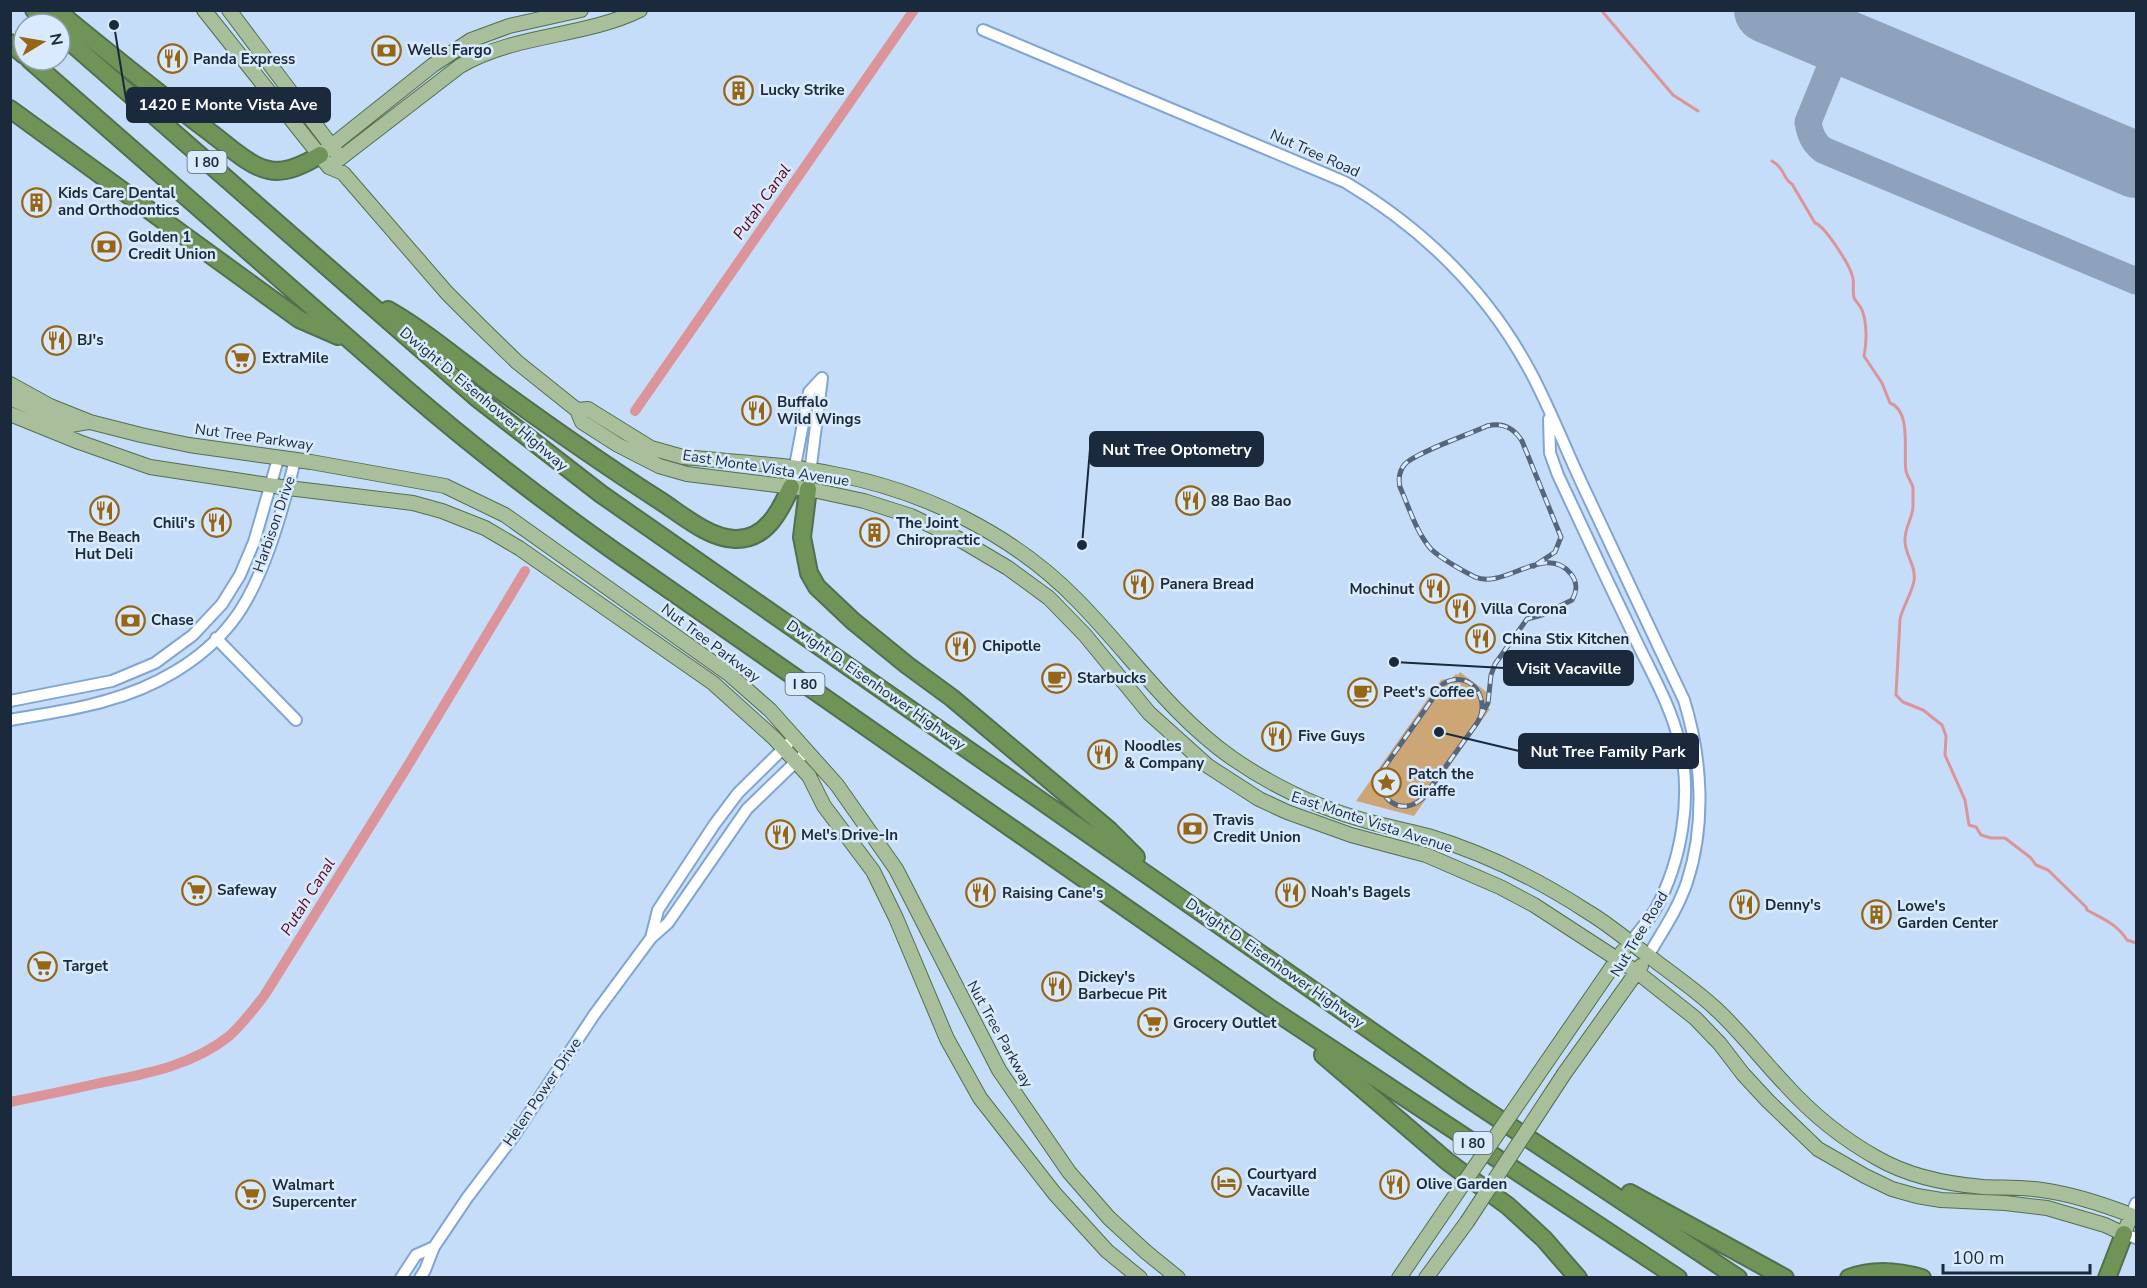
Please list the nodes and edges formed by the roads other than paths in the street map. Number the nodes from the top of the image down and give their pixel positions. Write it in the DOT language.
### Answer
graph roads {
  1 [pos="56,10"];
  2 [pos="204,10"];
  3 [pos="218,10"];
  4 [pos="229,10"];
  5 [pos="582,10"];
  6 [pos="635,12"];
  7 [pos="982,30"];
  8 [pos="531,39"];
  9 [pos="72,44"];
  10 [pos="260,51"];
  11 [pos="44,72"];
  12 [pos="10,109"];
  13 [pos="327,156"];
  14 [pos="340,158"];
  15 [pos="343,173"];
  16 [pos="354,291"];
  17 [pos="355,344"];
  18 [pos="10,384"];
  19 [pos="10,398"];
  20 [pos="577,410"];
  21 [pos="1549,412"];
  22 [pos="10,414"];
  23 [pos="90,422"];
  24 [pos="278,459"];
  25 [pos="295,460"];
  26 [pos="1574,467"];
  27 [pos="794,468"];
  28 [pos="811,470"];
  29 [pos="1558,475"];
  30 [pos="269,485"];
  31 [pos="791,487"];
  32 [pos="288,488"];
  33 [pos="808,489"];
  34 [pos="1001,563"];
  35 [pos="1075,598"];
  36 [pos="1068,618"];
  37 [pos="216,638"];
  38 [pos="1150,683"];
  39 [pos="10,701"];
  40 [pos="10,720"];
  41 [pos="296,720"];
  42 [pos="795,737"];
  43 [pos="784,748"];
  44 [pos="807,751"];
  45 [pos="796,761"];
  46 [pos="1171,891"];
  47 [pos="651,938"];
  48 [pos="1630,943"];
  49 [pos="1648,956"];
  50 [pos="1618,958"];
  51 [pos="1637,972"];
  52 [pos="1268,1007"];
  53 [pos="1499,1119"];
  54 [pos="2135,1212"];
  55 [pos="2130,1236"];
  56 [pos="1544,1239"];
  57 [pos="434,1247"];
  58 [pos="401,1278"];
  59 [pos="420,1278"];
  60 [pos="1140,1278"];
  61 [pos="1178,1278"];
  62 [pos="1399,1278"];
  63 [pos="1426,1278"];
  64 [pos="1570,1278"];
  65 [pos="1578,1278"];
  66 [pos="1678,1278"];
  67 [pos="1738,1278"];
  68 [pos="1785,1278"];
  69 [pos="1849,1278"];
  70 [pos="1922,1278"];
  71 [pos="2107,1278"];
  1 -- 13 [label="highway"];
  2 -- 13 [label="main road, East Monte Vista Avenue"];
  3 -- 10 [label="main road"];
  4 -- 10 [label="main road, East Monte Vista Avenue"];
  5 -- 8 [label="main road"];
  5 -- 13 [label="main road"];
  6 -- 8 [label="main road"];
  7 -- 21 [label="street, Nut Tree Road"];
  8 -- 14 [label="main road"];
  9 -- 16 [label="highway, Dwight D. Eisenhower Highway / I 80"];
  10 -- 13 [label="main road, East Monte Vista Avenue"];
  11 -- 17 [label="highway, I 80"];
  12 -- 17 [label="highway"];
  13 -- 14 [label="main road, East Monte Vista Avenue"];
  13 -- 15 [label="main road, East Monte Vista Avenue"];
  14 -- 15 [label="main road, East Monte Vista Avenue"];
  15 -- 20 [label="main road, East Monte Vista Avenue"];
  16 -- 31 [label="highway"];
  16 -- 46 [label="highway, Dwight D. Eisenhower Highway / I 80"];
  17 -- 52 [label="highway, I 80"];
  18 -- 23 [label="main road, Nut Tree Parkway"];
  19 -- 23 [label="main road"];
  20 -- 27 [label="main road, East Monte Vista Avenue"];
  20 -- 31 [label="main road, East Monte Vista Avenue"];
  21 -- 26 [label="street, Nut Tree Road"];
  21 -- 29 [label="street, Nut Tree Road"];
  22 -- 30 [label="main road, Nut Tree Parkway"];
  23 -- 24 [label="main road, Nut Tree Parkway"];
  24 -- 25 [label="main road, Nut Tree Parkway"];
  24 -- 30 [label="street, Harbison Drive"];
  25 -- 32 [label="street, Harbison Drive"];
  25 -- 42 [label="main road, Nut Tree Parkway"];
  26 -- 29 [label="street"];
  26 -- 49 [label="street, Nut Tree Road"];
  27 -- 28 [label="main road, East Monte Vista Avenue"];
  27 -- 28 [label="street"];
  27 -- 31 [label="street"];
  28 -- 33 [label="street"];
  28 -- 35 [label="main road, East Monte Vista Avenue"];
  29 -- 48 [label="street, Nut Tree Road"];
  30 -- 32 [label="main road, Nut Tree Parkway"];
  30 -- 39 [label="street, Harbison Drive"];
  31 -- 33 [label="main road, East Monte Vista Avenue"];
  32 -- 37 [label="street, Harbison Drive"];
  32 -- 43 [label="main road, Nut Tree Parkway"];
  33 -- 34 [label="main road, East Monte Vista Avenue"];
  33 -- 46 [label="highway"];
  34 -- 35 [label="main road"];
  34 -- 36 [label="main road, East Monte Vista Avenue"];
  35 -- 38 [label="main road, East Monte Vista Avenue"];
  36 -- 38 [label="main road"];
  36 -- 50 [label="main road, East Monte Vista Avenue"];
  37 -- 40 [label="street, Harbison Drive"];
  37 -- 41 [label="street"];
  38 -- 48 [label="main road, East Monte Vista Avenue"];
  42 -- 43 [label="street, Helen Power Drive"];
  42 -- 44 [label="main road, Nut Tree Parkway"];
  43 -- 45 [label="main road, Nut Tree Parkway"];
  43 -- 47 [label="street, Helen Power Drive"];
  44 -- 45 [label="street, Helen Power Drive"];
  44 -- 61 [label="main road, Nut Tree Parkway"];
  45 -- 47 [label="street, Helen Power Drive"];
  45 -- 60 [label="main road, Nut Tree Parkway"];
  46 -- 53 [label="highway, Dwight D. Eisenhower Highway / I 80"];
  47 -- 57 [label="street, Helen Power Drive"];
  48 -- 49 [label="main road, East Monte Vista Avenue"];
  48 -- 50 [label="main road, Nut Tree Road"];
  49 -- 51 [label="main road, Nut Tree Road"];
  49 -- 54 [label="main road, East Monte Vista Avenue"];
  50 -- 51 [label="main road, East Monte Vista Avenue"];
  50 -- 62 [label="main road, Nut Tree Road, bridge"];
  51 -- 55 [label="main road, East Monte Vista Avenue"];
  51 -- 63 [label="main road, Nut Tree Road, bridge"];
  52 -- 56 [label="highway"];
  52 -- 66 [label="highway, I 80"];
  53 -- 67 [label="highway, Dwight D. Eisenhower Highway / I 80"];
  53 -- 68 [label="highway"];
  54 -- 55 [label="main road"];
  55 -- 71 [label="highway"];
  56 -- 64 [label="highway"];
  56 -- 65 [label="highway"];
  57 -- 58 [label="street, Helen Power Drive"];
  57 -- 59 [label="street, Helen Power Drive"];
  69 -- 70 [label="highway"];
}
